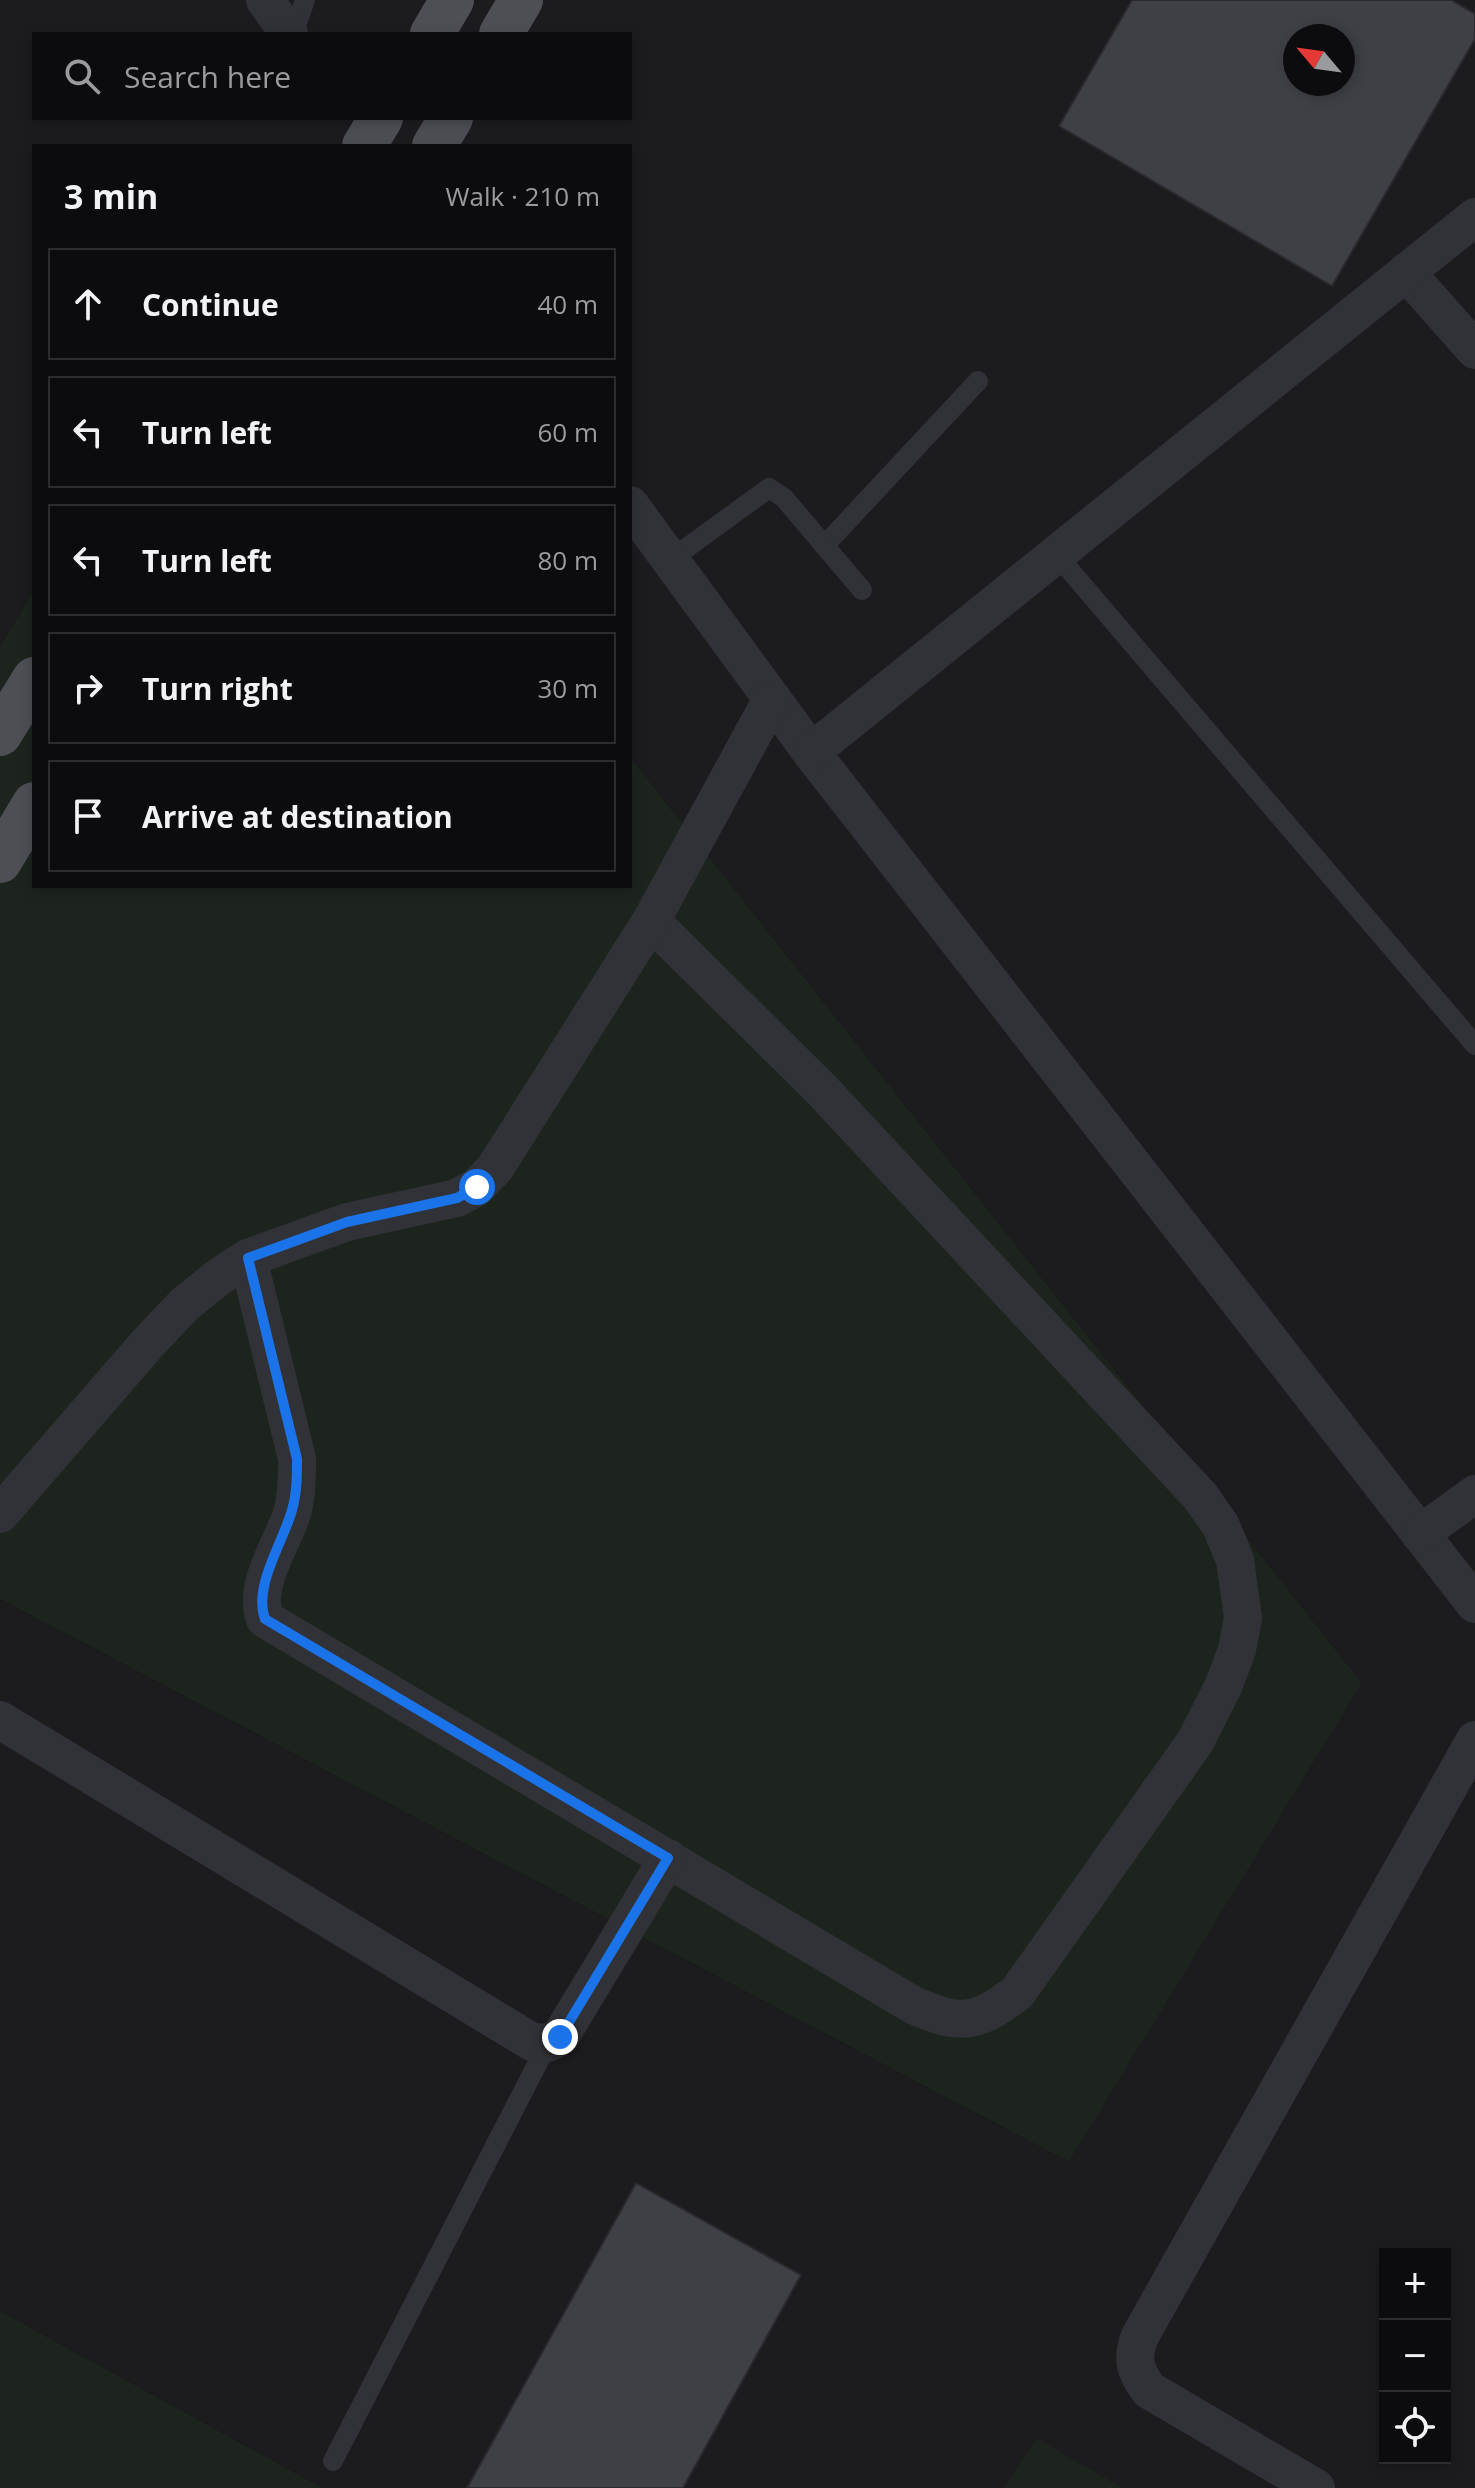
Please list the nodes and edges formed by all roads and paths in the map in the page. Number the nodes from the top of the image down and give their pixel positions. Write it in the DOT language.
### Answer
graph roads {
  1 [pos="265,0"];
  2 [pos="305,0"];
  3 [pos="452,0"];
  4 [pos="521,0"];
  5 [pos="289,32"];
  6 [pos="292,32"];
  7 [pos="433,32"];
  8 [pos="502,32"];
  9 [pos="450,120"];
  10 [pos="435,144"];
  11 [pos="1475,217"];
  12 [pos="1406,272"];
  13 [pos="1475,350"];
  14 [pos="978,381"];
  15 [pos="632,508"];
  16 [pos="824,546"];
  17 [pos="1056,554"];
  18 [pos="670,560"];
  19 [pos="862,590"];
  20 [pos="32,682"];
  21 [pos="772,699"];
  22 [pos="0,734"];
  23 [pos="811,752"];
  24 [pos="32,807"];
  25 [pos="0,861"];
  26 [pos="651,921"];
  27 [pos="1475,1045"];
  28 [pos="248,1258"];
  29 [pos="1475,1494"];
  30 [pos="0,1514"];
  31 [pos="1420,1534"];
  32 [pos="1475,1604"];
  33 [pos="0,1720"];
  34 [pos="1475,1740"];
  35 [pos="668,1858"];
  36 [pos="548,2043"];
  37 [pos="333,2461"];
  38 [pos="1316,2488"];
  1 -- 5 [label="street"];
  2 -- 6 [label="lane"];
  3 -- 7 [label="main road"];
  4 -- 8 [label="main road"];
  9 -- 10 [label="main road"];
  11 -- 12 [label="street"];
  12 -- 13 [label="street"];
  12 -- 17 [label="street"];
  14 -- 16 [label="lane"];
  15 -- 18 [label="street"];
  16 -- 18 [label="lane"];
  16 -- 19 [label="lane"];
  17 -- 23 [label="street"];
  17 -- 27 [label="lane"];
  18 -- 21 [label="street"];
  20 -- 22 [label="main road"];
  21 -- 23 [label="street"];
  21 -- 26 [label="street"];
  23 -- 31 [label="street"];
  24 -- 25 [label="main road"];
  26 -- 28 [label="street"];
  26 -- 35 [label="street"];
  28 -- 30 [label="street"];
  28 -- 35 [label="street"];
  29 -- 31 [label="street"];
  31 -- 32 [label="street"];
  33 -- 36 [label="street"];
  34 -- 38 [label="street"];
  35 -- 36 [label="street"];
  36 -- 37 [label="lane"];
}
